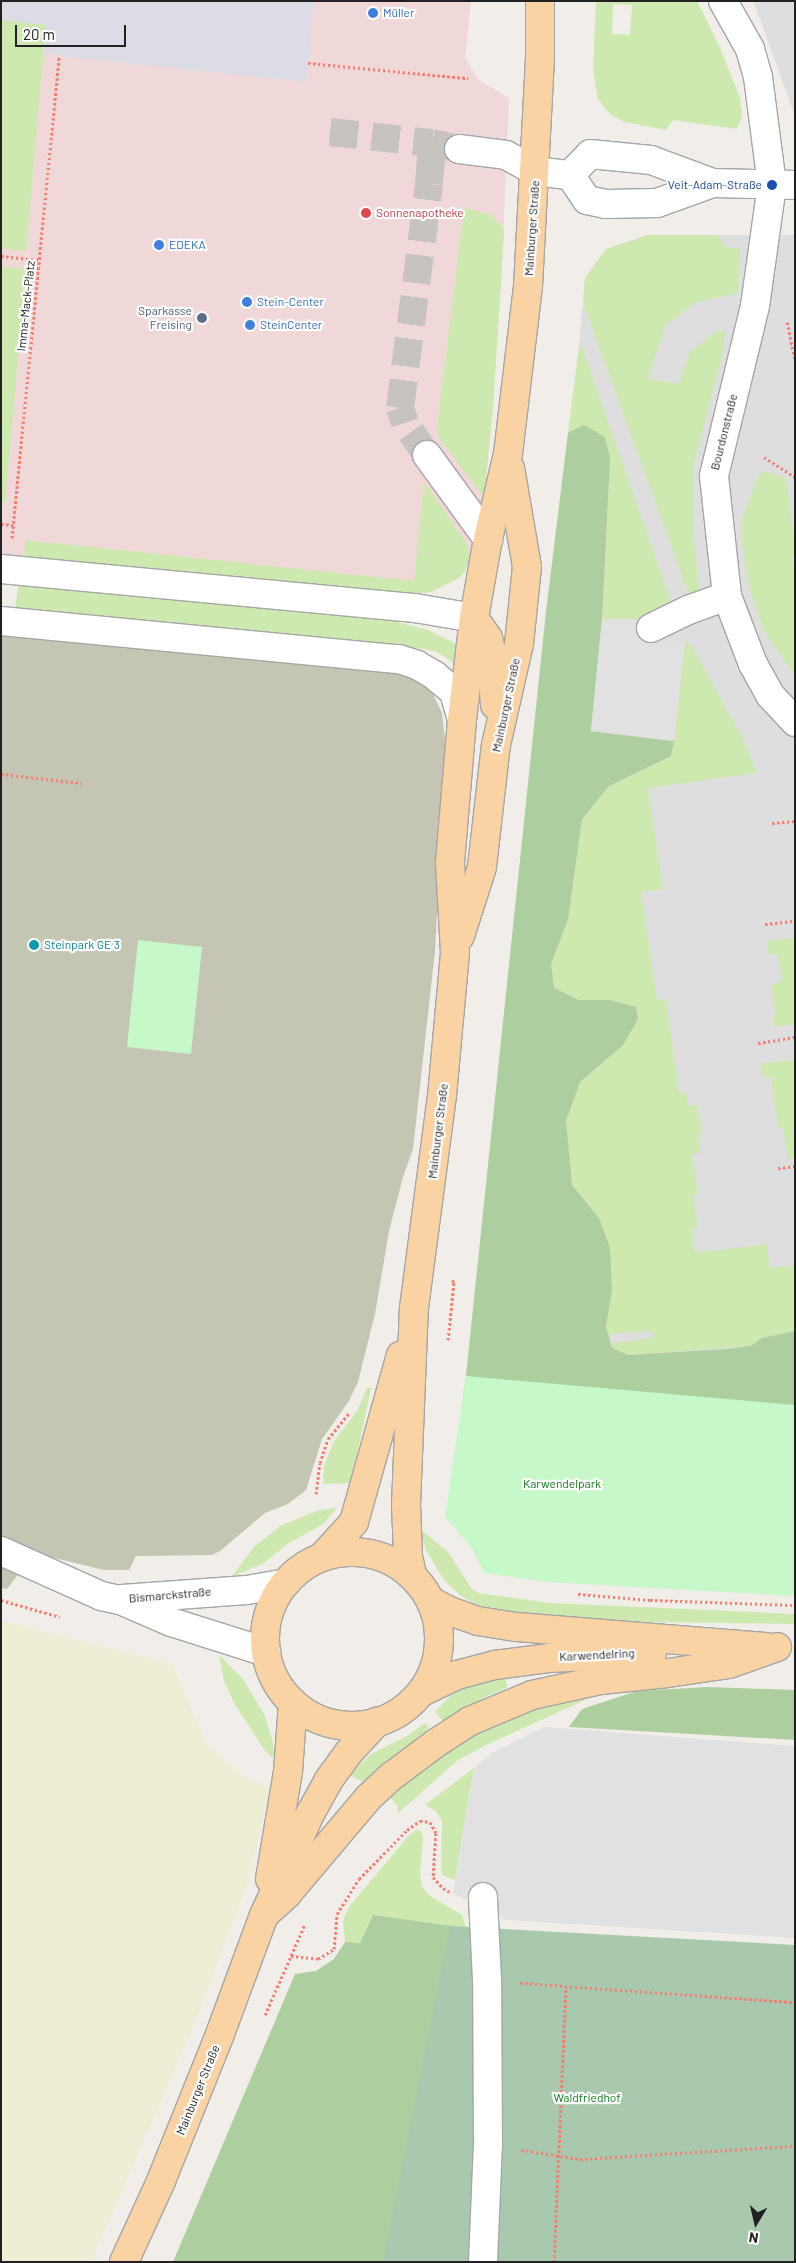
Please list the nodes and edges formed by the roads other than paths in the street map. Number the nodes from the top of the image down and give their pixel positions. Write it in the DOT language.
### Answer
graph roads {
  1 [pos="540,1"];
  2 [pos="724,1"];
  3 [pos="459,149"];
  4 [pos="535,171"];
  5 [pos="570,175"];
  6 [pos="713,183"];
  7 [pos="783,185"];
  8 [pos="508,454"];
  9 [pos="427,455"];
  10 [pos="488,539"];
  11 [pos="1,569"];
  12 [pos="727,596"];
  13 [pos="474,618"];
  14 [pos="1,621"];
  15 [pos="651,628"];
  16 [pos="462,720"];
  17 [pos="795,722"];
  18 [pos="496,745"];
  19 [pos="455,953"];
  20 [pos="414,1308"];
  21 [pos="1,1551"];
  22 [pos="323,1556"];
  23 [pos="412,1574"];
  24 [pos="285,1583"];
  25 [pos="120,1600"];
  26 [pos="432,1602"];
  27 [pos="786,1648"];
  28 [pos="266,1652"];
  29 [pos="422,1692"];
  30 [pos="293,1703"];
  31 [pos="378,1722"];
  32 [pos="482,1897"];
  33 [pos="264,1915"];
  34 [pos="124,2262"];
  35 [pos="482,2262"];
  1 -- 4 [label="main road, Mainburger Straße"];
  2 -- 7 [label="street, Bourdonstraße"];
  3 -- 4 [label="street"];
  4 -- 5 [label="street"];
  4 -- 8 [label="main road, Mainburger Straße"];
  5 -- 6 [label="street"];
  5 -- 6 [label="street"];
  6 -- 7 [label="street"];
  7 -- 12 [label="street, Bourdonstraße"];
  8 -- 10 [label="main road, Mainburger Straße"];
  8 -- 18 [label="main road, Mainburger Straße"];
  9 -- 10 [label="street"];
  10 -- 13 [label="main road, Mainburger Straße"];
  11 -- 13 [label="street"];
  12 -- 15 [label="street"];
  12 -- 17 [label="street, Bourdonstraße"];
  13 -- 16 [label="main road, Mainburger Straße"];
  13 -- 18 [label="main road"];
  14 -- 16 [label="street"];
  16 -- 19 [label="main road, Mainburger Straße"];
  18 -- 19 [label="main road, Mainburger Straße"];
  19 -- 20 [label="main road, Mainburger Straße"];
  20 -- 22 [label="main road, Mainburger Straße"];
  20 -- 23 [label="main road, Mainburger Straße"];
  21 -- 25 [label="street"];
  22 -- 23 [label="main road, Mainburger Straße"];
  22 -- 24 [label="main road, Mainburger Straße"];
  23 -- 26 [label="main road, Mainburger Straße"];
  24 -- 25 [label="street, Bismarckstraße"];
  24 -- 28 [label="main road, Mainburger Straße"];
  25 -- 28 [label="street, Bismarckstraße"];
  26 -- 27 [label="main road, Karwendelring"];
  26 -- 29 [label="main road, Mainburger Straße"];
  27 -- 29 [label="main road, Karwendelring"];
  27 -- 33 [label="main road"];
  28 -- 30 [label="main road, Mainburger Straße"];
  29 -- 31 [label="main road, Mainburger Straße"];
  30 -- 31 [label="main road, Mainburger Straße"];
  30 -- 33 [label="main road, Mainburger Straße"];
  31 -- 33 [label="main road, Mainburger Straße"];
  32 -- 35 [label="street"];
  33 -- 34 [label="main road, Mainburger Straße"];
}
